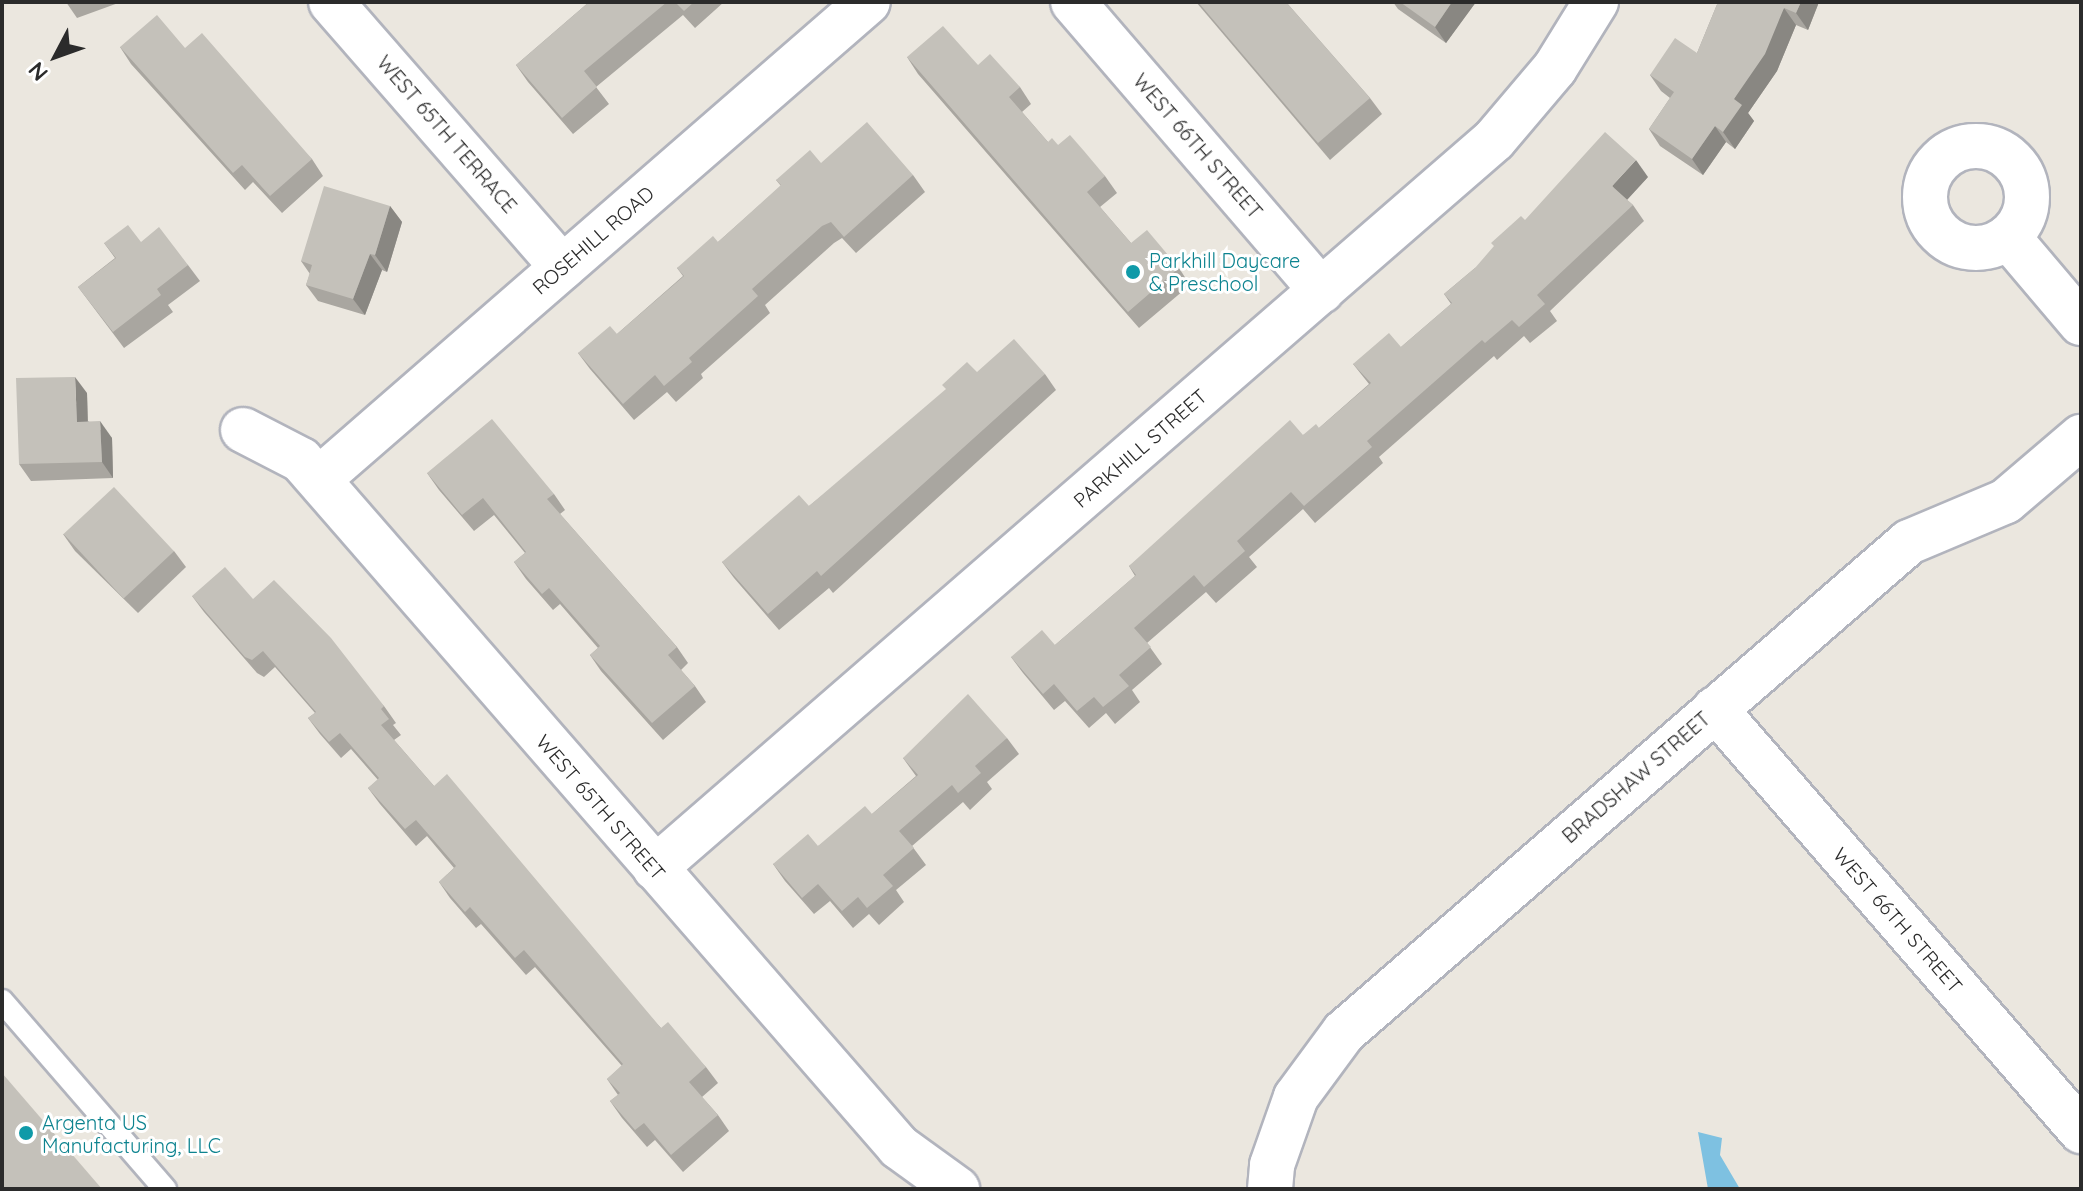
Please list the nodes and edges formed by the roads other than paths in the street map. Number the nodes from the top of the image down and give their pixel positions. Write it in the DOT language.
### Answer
graph roads {
  1 [pos="331,2"];
  2 [pos="868,2"];
  3 [pos="1073,2"];
  4 [pos="1596,2"];
  5 [pos="2008,237"];
  6 [pos="562,267"];
  7 [pos="1322,291"];
  8 [pos="2081,323"];
  9 [pos="243,430"];
  10 [pos="2081,437"];
  11 [pos="319,479"];
  12 [pos="1715,709"];
  13 [pos="655,868"];
  14 [pos="2,1001"];
  15 [pos="2081,1131"];
  16 [pos="165,1189"];
  17 [pos="957,1189"];
  18 [pos="1270,1189"];
  1 -- 6 [label="street, WEST 65TH TERRACE"];
  2 -- 6 [label="street, ROSEHILL ROAD"];
  3 -- 7 [label="street, WEST 66TH STREET"];
  4 -- 7 [label="street, PARKHILL STREET"];
  5 -- 8 [label="street"];
  6 -- 11 [label="street, ROSEHILL ROAD"];
  7 -- 13 [label="street, PARKHILL STREET"];
  9 -- 11 [label="street, WEST 65TH STREET"];
  10 -- 12 [label="street, BRADSHAW STREET"];
  11 -- 13 [label="street, WEST 65TH STREET"];
  12 -- 15 [label="street, WEST 66TH STREET"];
  12 -- 18 [label="street, BRADSHAW STREET"];
  13 -- 17 [label="street, WEST 65TH STREET"];
  14 -- 16 [label="lane"];
}
